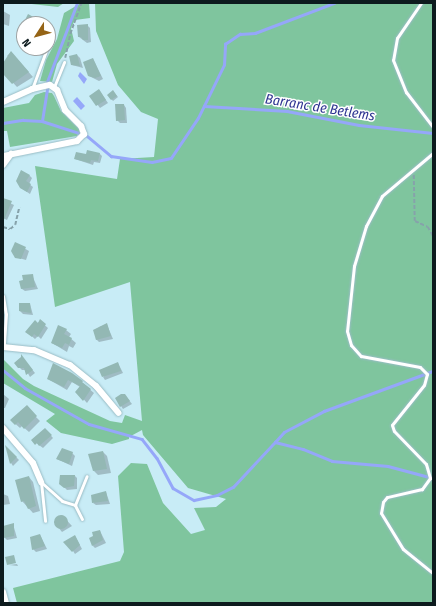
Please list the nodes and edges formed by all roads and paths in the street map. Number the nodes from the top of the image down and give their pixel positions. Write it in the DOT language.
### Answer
graph roads {
  1 [pos="81,3"];
  2 [pos="421,3"];
  3 [pos="44,56"];
  4 [pos="64,62"];
  5 [pos="54,87"];
  6 [pos="32,89"];
  7 [pos="3,102"];
  8 [pos="433,127"];
  9 [pos="433,153"];
  10 [pos="11,154"];
  11 [pos="3,156"];
  12 [pos="3,165"];
  13 [pos="412,169"];
  14 [pos="19,208"];
  15 [pos="3,228"];
  16 [pos="433,236"];
  17 [pos="3,296"];
  18 [pos="4,346"];
  19 [pos="118,413"];
  20 [pos="3,428"];
  21 [pos="87,476"];
  22 [pos="41,482"];
  23 [pos="75,505"];
  24 [pos="82,519"];
  25 [pos="45,521"];
  26 [pos="433,573"];
  27 [pos="3,592"];
  28 [pos="6,603"];
  1 -- 4 [label="path"];
  2 -- 8 [label="lane"];
  3 -- 6 [label="lane"];
  4 -- 5 [label="lane"];
  5 -- 6 [label="street"];
  5 -- 10 [label="street"];
  6 -- 7 [label="street"];
  9 -- 13 [label="lane"];
  10 -- 11 [label="street"];
  10 -- 12 [label="street"];
  13 -- 16 [label="path"];
  13 -- 26 [label="lane"];
  14 -- 15 [label="path"];
  17 -- 18 [label="lane"];
  18 -- 19 [label="street"];
  20 -- 22 [label="street"];
  21 -- 23 [label="lane"];
  22 -- 23 [label="lane"];
  22 -- 25 [label="lane"];
  23 -- 24 [label="lane"];
  27 -- 28 [label="street"];
}
